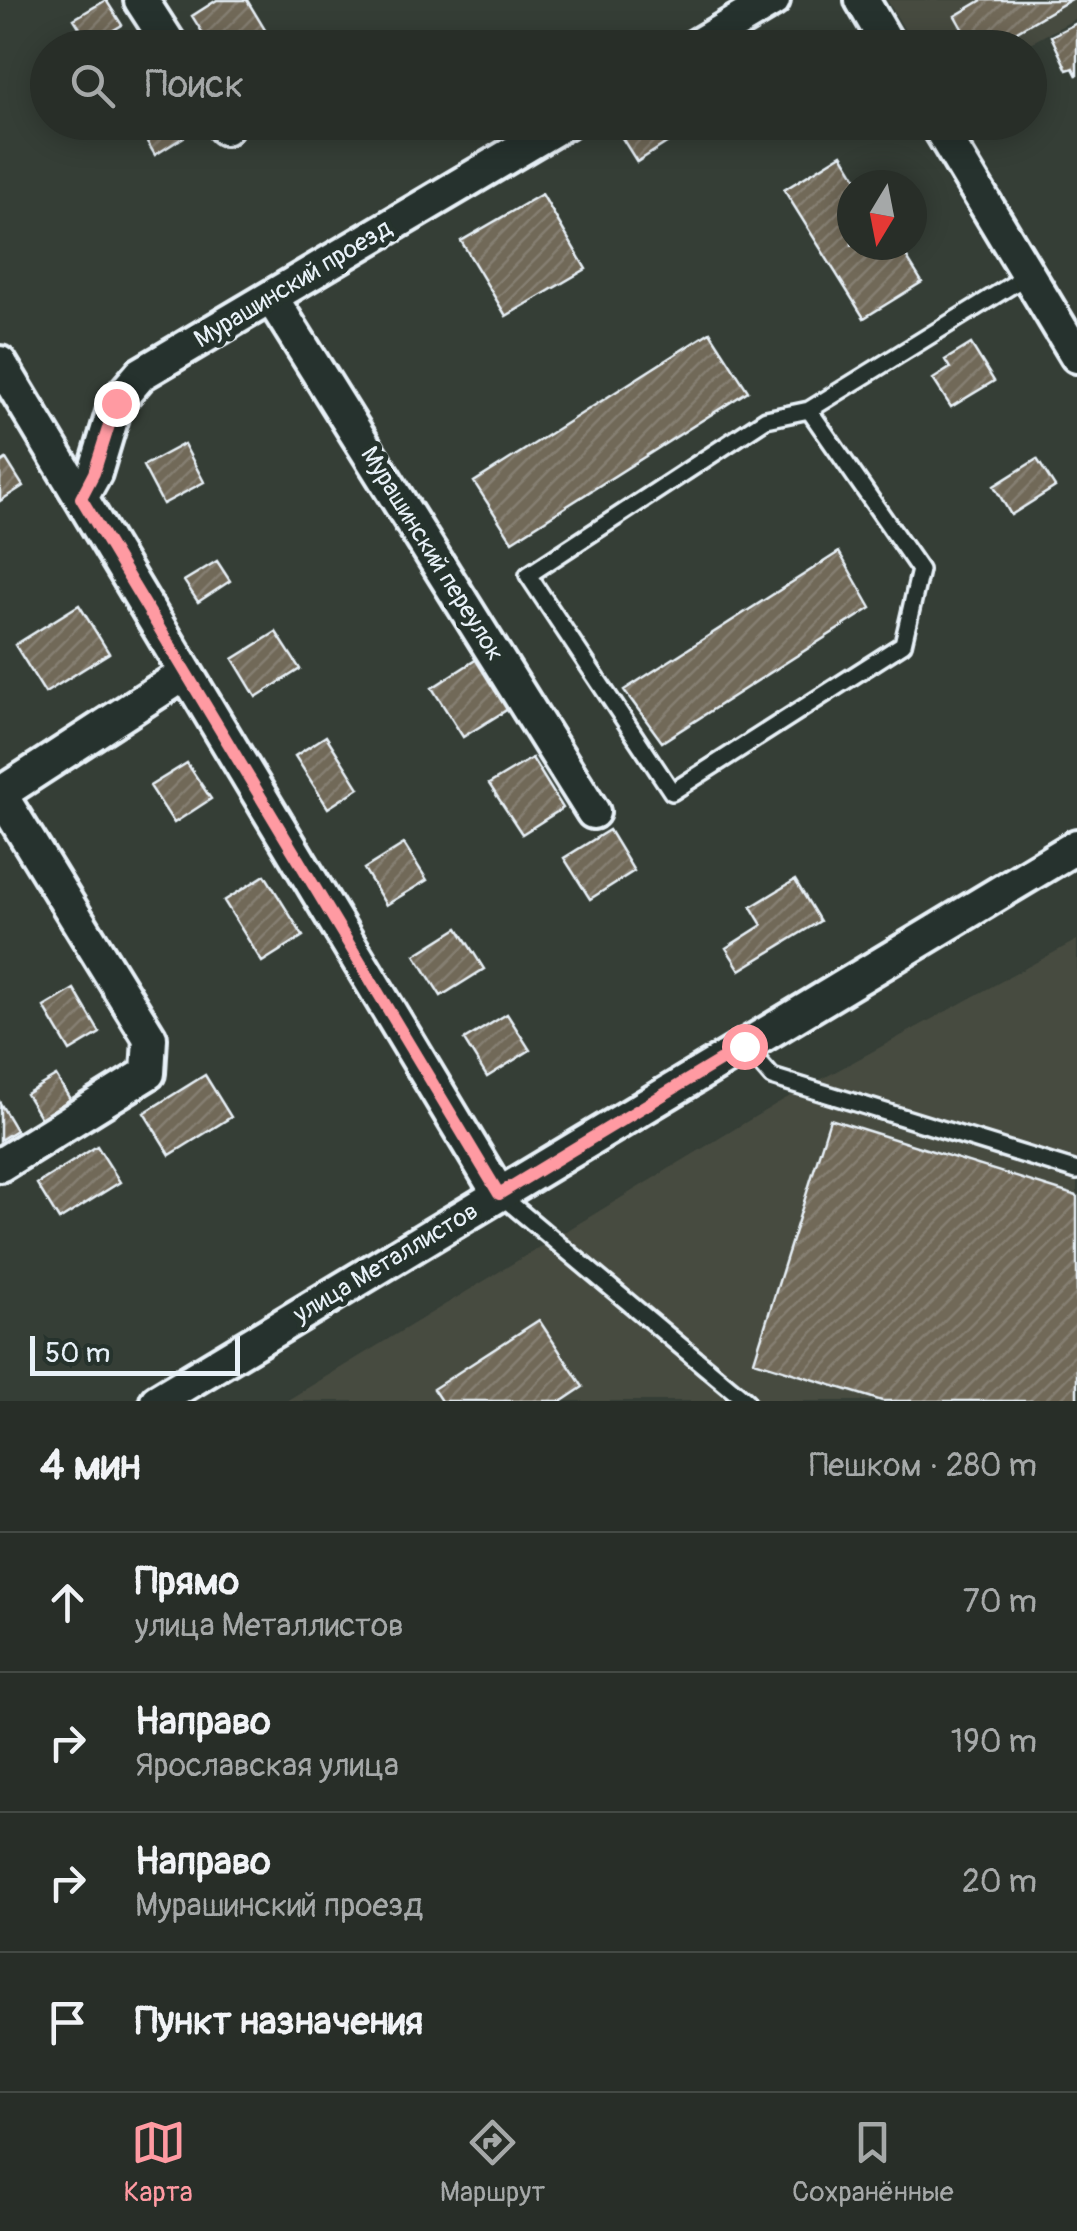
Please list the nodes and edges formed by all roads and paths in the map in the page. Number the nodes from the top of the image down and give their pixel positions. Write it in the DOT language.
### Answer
graph roads {
  1 [pos="140,0"];
  2 [pos="773,0"];
  3 [pos="862,0"];
  4 [pos="160,30"];
  5 [pos="723,30"];
  6 [pos="880,30"];
  7 [pos="536,140"];
  8 [pos="947,140"];
  9 [pos="1028,274"];
  10 [pos="271,297"];
  11 [pos="1077,356"];
  12 [pos="0,363"];
  13 [pos="809,410"];
  14 [pos="81,498"];
  15 [pos="186,674"];
  16 [pos="0,794"];
  17 [pos="593,812"];
  18 [pos="1077,846"];
  19 [pos="744,1046"];
  20 [pos="0,1166"];
  21 [pos="1077,1171"];
  22 [pos="499,1194"];
  23 [pos="157,1401"];
  24 [pos="746,1401"];
  1 -- 4 [label="street"];
  2 -- 5 [label="street"];
  3 -- 6 [label="street"];
  7 -- 10 [label="street, Мурашинский проезд"];
  8 -- 9 [label="street"];
  9 -- 11 [label="street"];
  9 -- 13 [label="lane"];
  10 -- 14 [label="street, Мурашинский проезд"];
  10 -- 17 [label="street, Мурашинский переулок"];
  12 -- 14 [label="street"];
  13 -- 13 [label="lane"];
  14 -- 15 [label="street"];
  15 -- 16 [label="street"];
  15 -- 22 [label="street"];
  16 -- 20 [label="street"];
  18 -- 19 [label="street, улица Металлистов"];
  19 -- 21 [label="lane"];
  19 -- 22 [label="street, улица Металлистов"];
  22 -- 23 [label="street, улица Металлистов"];
  22 -- 24 [label="lane"];
}
